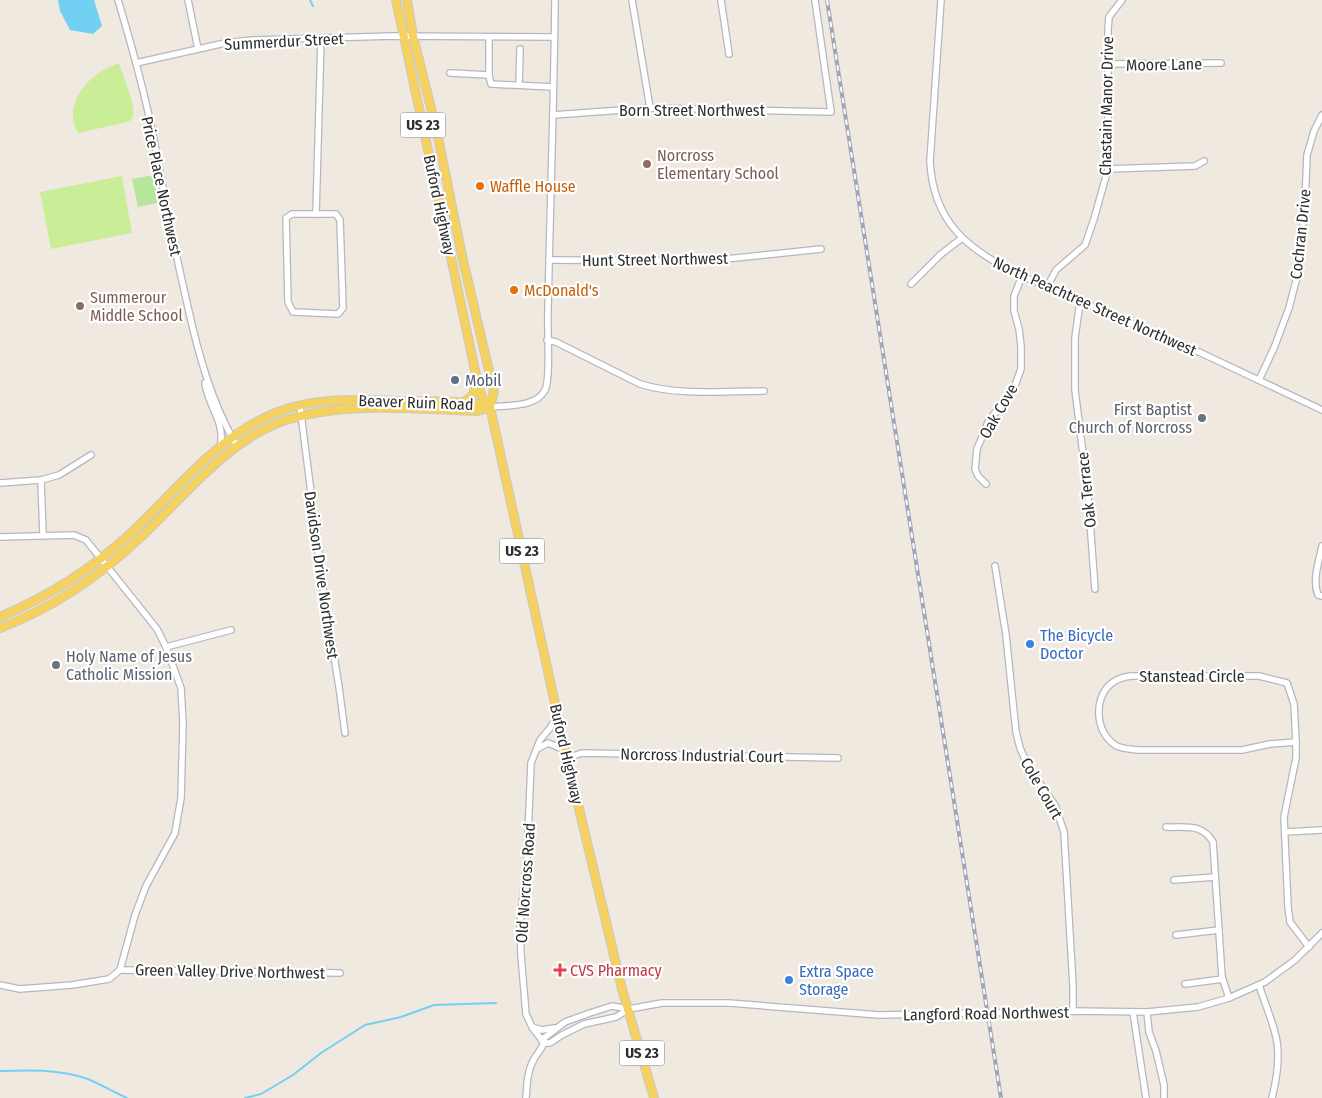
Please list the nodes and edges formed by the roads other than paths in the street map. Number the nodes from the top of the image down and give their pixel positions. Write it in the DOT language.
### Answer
graph roads {
  1 [pos="118,0"];
  2 [pos="188,0"];
  3 [pos="396,0"];
  4 [pos="407,0"];
  5 [pos="555,0"];
  6 [pos="632,0"];
  7 [pos="722,0"];
  8 [pos="815,0"];
  9 [pos="941,0"];
  10 [pos="1122,0"];
  11 [pos="404,36"];
  12 [pos="414,36"];
  13 [pos="489,37"];
  14 [pos="554,37"];
  15 [pos="321,38"];
  16 [pos="198,49"];
  17 [pos="520,49"];
  18 [pos="729,54"];
  19 [pos="136,63"];
  20 [pos="1222,63"];
  21 [pos="1107,64"];
  22 [pos="450,73"];
  23 [pos="489,74"];
  24 [pos="519,86"];
  25 [pos="553,86"];
  26 [pos="650,108"];
  27 [pos="553,115"];
  28 [pos="1322,115"];
  29 [pos="1204,161"];
  30 [pos="1108,169"];
  31 [pos="316,214"];
  32 [pos="962,238"];
  33 [pos="459,239"];
  34 [pos="448,242"];
  35 [pos="821,249"];
  36 [pos="549,260"];
  37 [pos="1022,276"];
  38 [pos="911,284"];
  39 [pos="1047,287"];
  40 [pos="1080,302"];
  41 [pos="547,340"];
  42 [pos="475,370"];
  43 [pos="205,373"];
  44 [pos="1259,380"];
  45 [pos="764,391"];
  46 [pos="462,402"];
  47 [pos="300,406"];
  48 [pos="490,407"];
  49 [pos="1322,410"];
  50 [pos="302,416"];
  51 [pos="232,437"];
  52 [pos="237,446"];
  53 [pos="220,447"];
  54 [pos="91,455"];
  55 [pos="41,480"];
  56 [pos="0,483"];
  57 [pos="986,484"];
  58 [pos="43,535"];
  59 [pos="0,538"];
  60 [pos="1322,551"];
  61 [pos="100,558"];
  62 [pos="107,566"];
  63 [pos="995,566"];
  64 [pos="1095,589"];
  65 [pos="1322,596"];
  66 [pos="0,617"];
  67 [pos="0,628"];
  68 [pos="231,630"];
  69 [pos="166,647"];
  70 [pos="558,715"];
  71 [pos="345,733"];
  72 [pos="1296,742"];
  73 [pos="537,749"];
  74 [pos="566,754"];
  75 [pos="838,758"];
  76 [pos="1166,827"];
  77 [pos="1322,830"];
  78 [pos="1285,832"];
  79 [pos="1215,877"];
  80 [pos="1174,880"];
  81 [pos="1219,930"];
  82 [pos="1322,933"];
  83 [pos="1176,935"];
  84 [pos="1309,947"];
  85 [pos="120,970"];
  86 [pos="340,972"];
  87 [pos="1223,979"];
  88 [pos="1185,984"];
  89 [pos="0,985"];
  90 [pos="1259,985"];
  91 [pos="1229,998"];
  92 [pos="629,1009"];
  93 [pos="1073,1011"];
  94 [pos="1134,1012"];
  95 [pos="1147,1012"];
  96 [pos="560,1025"];
  97 [pos="532,1027"];
  98 [pos="544,1043"];
  99 [pos="526,1098"];
  100 [pos="654,1098"];
  101 [pos="1146,1098"];
  102 [pos="1164,1098"];
  103 [pos="1272,1098"];
  1 -- 19 [label="street, Price Place Northwest"];
  2 -- 16 [label="street"];
  3 -- 11 [label="main road, Buford Highway / US 23"];
  4 -- 12 [label="main road, Buford Highway / US 23"];
  5 -- 14 [label="street"];
  6 -- 26 [label="street"];
  7 -- 18 [label="street"];
  8 -- 26 [label="street, Born Street Northwest"];
  9 -- 32 [label="street, North Peachtree Street Northwest"];
  10 -- 21 [label="street, Chastain Manor Drive"];
  11 -- 12 [label="street, Summerdur Street"];
  11 -- 15 [label="street, Summerdur Street"];
  11 -- 34 [label="main road, Buford Highway / US 23"];
  12 -- 13 [label="street, Summerdur Street"];
  12 -- 33 [label="main road, Buford Highway / US 23"];
  13 -- 14 [label="street, Summerdur Street"];
  13 -- 23 [label="street"];
  14 -- 25 [label="street"];
  15 -- 16 [label="street, Summerdur Street"];
  15 -- 31 [label="street"];
  16 -- 19 [label="street, Summerdur Street"];
  17 -- 24 [label="street"];
  19 -- 43 [label="street, Price Place Northwest"];
  20 -- 21 [label="street, Moore Lane"];
  21 -- 30 [label="street, Chastain Manor Drive"];
  22 -- 23 [label="street"];
  23 -- 24 [label="street"];
  24 -- 25 [label="street"];
  25 -- 27 [label="street"];
  26 -- 27 [label="street, Born Street Northwest"];
  27 -- 36 [label="street"];
  28 -- 44 [label="street, Cochran Drive"];
  29 -- 30 [label="street"];
  30 -- 39 [label="street, Chastain Manor Drive"];
  31 -- 31 [label="street"];
  32 -- 37 [label="street, North Peachtree Street Northwest"];
  32 -- 38 [label="street"];
  33 -- 34 [label="main road"];
  33 -- 48 [label="main road, Buford Highway / US 23"];
  34 -- 42 [label="main road, Buford Highway / US 23"];
  35 -- 36 [label="street, Hunt Street Northwest"];
  36 -- 41 [label="street"];
  37 -- 39 [label="street, North Peachtree Street Northwest"];
  37 -- 57 [label="street, Oak Cove"];
  39 -- 40 [label="street, North Peachtree Street Northwest"];
  40 -- 44 [label="street, North Peachtree Street Northwest"];
  40 -- 64 [label="street, Oak Terrace"];
  41 -- 45 [label="street"];
  41 -- 48 [label="street"];
  42 -- 46 [label="main road"];
  42 -- 48 [label="main road, Buford Highway / US 23"];
  43 -- 51 [label="street, Price Place Northwest"];
  43 -- 53 [label="street, Price Place Northwest"];
  44 -- 49 [label="street, North Peachtree Street Northwest"];
  46 -- 47 [label="main road, Beaver Ruin Road"];
  46 -- 48 [label="main road, Beaver Ruin Road"];
  47 -- 50 [label="street, Davidson Drive Northwest"];
  47 -- 51 [label="main road, Beaver Ruin Road"];
  48 -- 50 [label="main road, Beaver Ruin Road"];
  48 -- 70 [label="main road, Buford Highway / US 23"];
  50 -- 52 [label="main road, Beaver Ruin Road"];
  50 -- 71 [label="street, Davidson Drive Northwest"];
  51 -- 52 [label="street, Price Place Northwest"];
  51 -- 53 [label="main road, Beaver Ruin Road"];
  52 -- 62 [label="main road, Beaver Ruin Road"];
  53 -- 61 [label="main road, Beaver Ruin Road"];
  54 -- 55 [label="street"];
  55 -- 56 [label="street"];
  55 -- 58 [label="street"];
  58 -- 59 [label="street"];
  58 -- 61 [label="street"];
  60 -- 65 [label="street"];
  61 -- 62 [label="street"];
  61 -- 66 [label="main road, Beaver Ruin Road"];
  62 -- 67 [label="main road, Beaver Ruin Road"];
  62 -- 69 [label="street"];
  63 -- 93 [label="street, Cole Court"];
  68 -- 69 [label="street"];
  69 -- 85 [label="street"];
  70 -- 73 [label="street, Old Norcross Road"];
  70 -- 74 [label="main road, Buford Highway / US 23"];
  72 -- 72 [label="street, Stanstead Circle"];
  72 -- 78 [label="street, Stanstead Circle"];
  73 -- 74 [label="street"];
  73 -- 97 [label="street, Old Norcross Road"];
  74 -- 75 [label="street, Norcross Industrial Court"];
  74 -- 92 [label="main road, Buford Highway / US 23"];
  76 -- 79 [label="street"];
  77 -- 78 [label="street"];
  78 -- 84 [label="street, Stanstead Circle"];
  79 -- 80 [label="street"];
  79 -- 81 [label="street"];
  81 -- 83 [label="street"];
  81 -- 87 [label="street"];
  82 -- 84 [label="street, Langford Road Northwest"];
  84 -- 90 [label="street, Langford Road Northwest"];
  85 -- 86 [label="street, Green Valley Drive Northwest"];
  85 -- 89 [label="street"];
  87 -- 88 [label="street"];
  87 -- 91 [label="street"];
  90 -- 91 [label="street, Langford Road Northwest"];
  90 -- 103 [label="street"];
  91 -- 95 [label="street, Langford Road Northwest"];
  92 -- 93 [label="street, Langford Road Northwest"];
  92 -- 96 [label="street, Langford Road Northwest"];
  92 -- 98 [label="street, Langford Road Northwest"];
  92 -- 100 [label="main road, Buford Highway / US 23"];
  93 -- 94 [label="street, Langford Road Northwest"];
  94 -- 95 [label="street, Langford Road Northwest"];
  94 -- 101 [label="street"];
  95 -- 102 [label="street"];
  96 -- 97 [label="street"];
  96 -- 98 [label="street, Langford Road Northwest"];
  97 -- 98 [label="street, Old Norcross Road"];
  98 -- 99 [label="street"];
}
